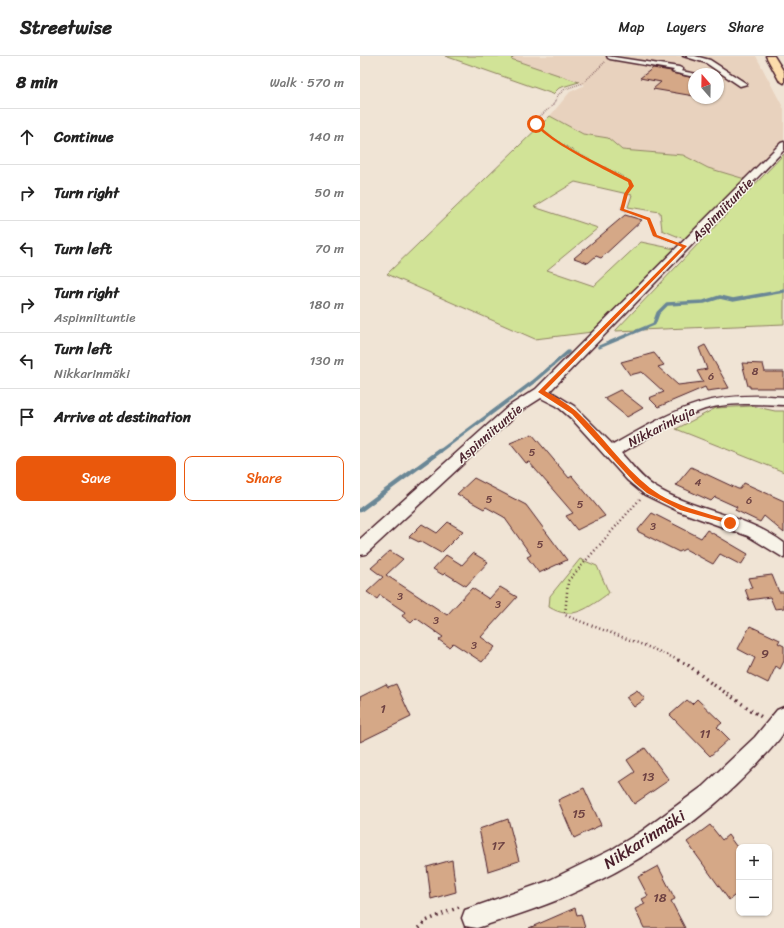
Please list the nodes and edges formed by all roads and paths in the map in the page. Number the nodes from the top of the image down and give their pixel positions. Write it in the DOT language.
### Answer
graph roads {
  1 [pos="686,56"];
  2 [pos="770,56"];
  3 [pos="610,57"];
  4 [pos="719,68"];
  5 [pos="724,72"];
  6 [pos="688,74"];
  7 [pos="784,80"];
  8 [pos="724,81"];
  9 [pos="784,145"];
  10 [pos="685,246"];
  11 [pos="541,392"];
  12 [pos="784,401"];
  13 [pos="611,452"];
  14 [pos="643,495"];
  15 [pos="360,549"];
  16 [pos="784,552"];
  17 [pos="773,717"];
  18 [pos="469,912"];
  19 [pos="419,928"];
  1 -- 4 [label="street"];
  2 -- 7 [label="main road"];
  3 -- 6 [label="street"];
  3 -- 10 [label="path"];
  5 -- 8 [label="street"];
  9 -- 10 [label="street, Aspinniituntie"];
  10 -- 11 [label="street, Aspinniituntie"];
  11 -- 13 [label="street"];
  11 -- 15 [label="street, Aspinniituntie"];
  12 -- 13 [label="street, Nikkarinkuja"];
  13 -- 16 [label="street"];
  14 -- 17 [label="path"];
  17 -- 18 [label="street, Nikkarinmäki"];
  18 -- 19 [label="path"];
}
